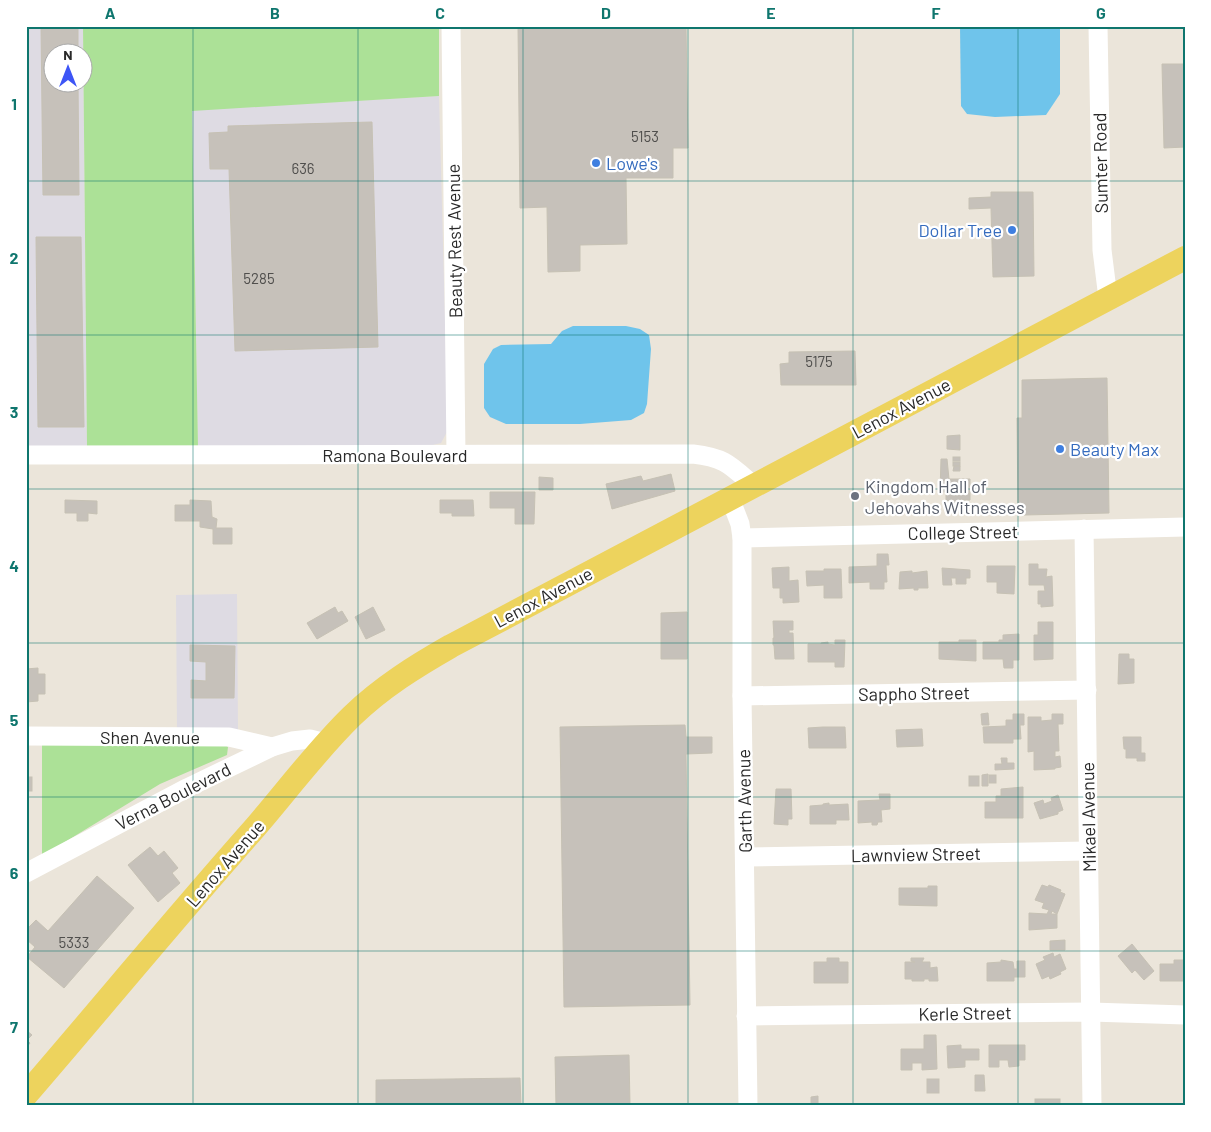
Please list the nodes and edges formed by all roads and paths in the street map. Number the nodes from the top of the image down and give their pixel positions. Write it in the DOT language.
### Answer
graph roads {
  1 [pos="451,26"];
  2 [pos="1098,26"];
  3 [pos="1185,258"];
  4 [pos="1108,298"];
  5 [pos="26,455"];
  6 [pos="456,455"];
  7 [pos="754,486"];
  8 [pos="730,498"];
  9 [pos="1185,527"];
  10 [pos="1084,529"];
  11 [pos="742,538"];
  12 [pos="1087,690"];
  13 [pos="742,696"];
  14 [pos="26,736"];
  15 [pos="326,744"];
  16 [pos="272,747"];
  17 [pos="1088,851"];
  18 [pos="745,857"];
  19 [pos="26,873"];
  20 [pos="1091,1012"];
  21 [pos="1185,1015"];
  22 [pos="746,1016"];
  23 [pos="26,1095"];
  24 [pos="748,1106"];
  25 [pos="1092,1106"];
  1 -- 6 [label="street, Beauty Rest Avenue"];
  2 -- 4 [label="street, Sumter Road"];
  3 -- 4 [label="main road, Lenox Avenue"];
  4 -- 7 [label="main road, Lenox Avenue"];
  5 -- 6 [label="street, Ramona Boulevard"];
  6 -- 7 [label="street, Ramona Boulevard"];
  7 -- 8 [label="main road, Lenox Avenue"];
  8 -- 11 [label="street, Garth Avenue"];
  8 -- 15 [label="main road, Lenox Avenue"];
  9 -- 10 [label="street, College Street"];
  10 -- 11 [label="street, College Street"];
  10 -- 12 [label="street, Mikael Avenue"];
  11 -- 13 [label="street, Garth Avenue"];
  12 -- 13 [label="street, Sappho Street"];
  12 -- 17 [label="street, Mikael Avenue"];
  13 -- 18 [label="street, Garth Avenue"];
  14 -- 16 [label="street, Shen Avenue"];
  15 -- 16 [label="street, Verna Boulevard"];
  15 -- 23 [label="main road, Lenox Avenue"];
  16 -- 19 [label="street, Verna Boulevard"];
  17 -- 18 [label="street, Lawnview Street"];
  17 -- 20 [label="street, Mikael Avenue"];
  18 -- 22 [label="street, Garth Avenue"];
  20 -- 21 [label="street, Kerle Street"];
  20 -- 22 [label="street, Kerle Street"];
  20 -- 25 [label="street, Mikael Avenue"];
  22 -- 24 [label="street, Garth Avenue"];
}
